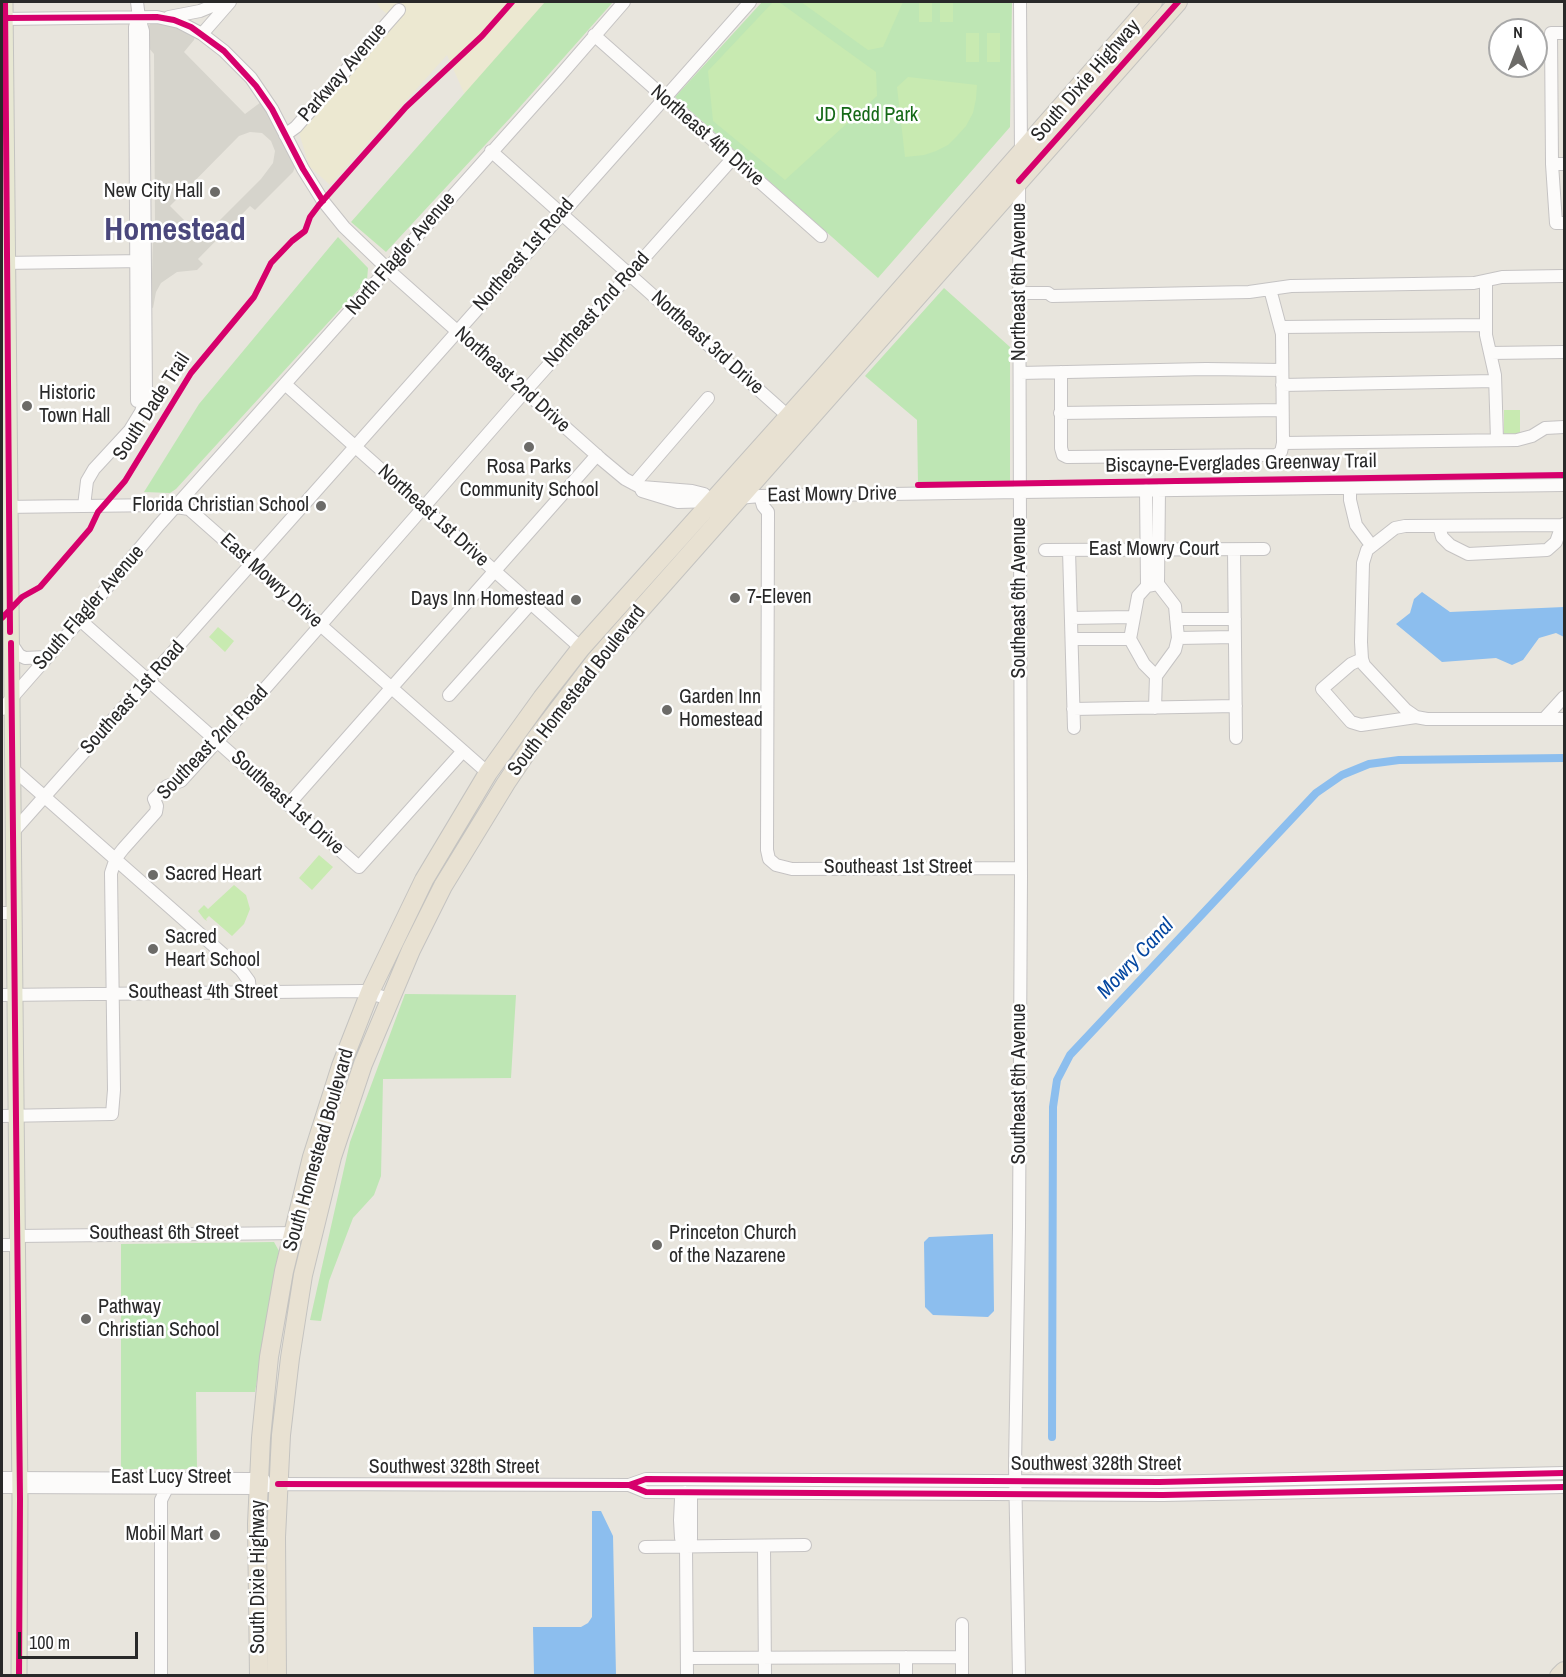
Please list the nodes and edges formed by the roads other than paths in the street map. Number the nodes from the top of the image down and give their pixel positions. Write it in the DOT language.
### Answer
graph roads {
  1 [pos="5,2"];
  2 [pos="137,2"];
  3 [pos="222,2"];
  4 [pos="230,2"];
  5 [pos="624,2"];
  6 [pos="750,2"];
  7 [pos="1020,2"];
  8 [pos="1153,2"];
  9 [pos="1178,2"];
  10 [pos="399,10"];
  11 [pos="139,18"];
  12 [pos="165,18"];
  13 [pos="3,19"];
  14 [pos="1564,33"];
  15 [pos="202,34"];
  16 [pos="594,35"];
  17 [pos="664,98"];
  18 [pos="1558,98"];
  19 [pos="285,135"];
  20 [pos="4,141"];
  21 [pos="491,151"];
  22 [pos="1021,153"];
  23 [pos="733,158"];
  24 [pos="1558,164"];
  25 [pos="1019,181"];
  26 [pos="561,214"];
  27 [pos="1564,223"];
  28 [pos="821,236"];
  29 [pos="141,261"];
  30 [pos="4,263"];
  31 [pos="387,268"];
  32 [pos="629,274"];
  33 [pos="1564,276"];
  34 [pos="1486,281"];
  35 [pos="1270,290"];
  36 [pos="1020,296"];
  37 [pos="1486,325"];
  38 [pos="1281,327"];
  39 [pos="458,331"];
  40 [pos="1564,351"];
  41 [pos="1490,353"];
  42 [pos="1282,370"];
  43 [pos="1061,372"];
  44 [pos="1020,373"];
  45 [pos="1495,381"];
  46 [pos="285,384"];
  47 [pos="1282,385"];
  48 [pos="525,391"];
  49 [pos="708,398"];
  50 [pos="1282,410"];
  51 [pos="1060,413"];
  52 [pos="788,417"];
  53 [pos="1564,427"];
  54 [pos="1497,440"];
  55 [pos="1283,443"];
  56 [pos="356,447"];
  57 [pos="597,456"];
  58 [pos="637,485"];
  59 [pos="1564,485"];
  60 [pos="1350,488"];
  61 [pos="1146,490"];
  62 [pos="1159,490"];
  63 [pos="1020,492"];
  64 [pos="760,496"];
  65 [pos="778,496"];
  66 [pos="738,498"];
  67 [pos="712,502"];
  68 [pos="84,506"];
  69 [pos="177,506"];
  70 [pos="5,507"];
  71 [pos="423,508"];
  72 [pos="768,512"];
  73 [pos="1563,525"];
  74 [pos="1439,526"];
  75 [pos="1371,546"];
  76 [pos="1264,549"];
  77 [pos="1045,550"];
  78 [pos="1070,550"];
  79 [pos="1153,550"];
  80 [pos="1234,550"];
  81 [pos="252,564"];
  82 [pos="495,571"];
  83 [pos="1152,585"];
  84 [pos="531,603"];
  85 [pos="1133,617"];
  86 [pos="1071,618"];
  87 [pos="1176,619"];
  88 [pos="1235,619"];
  89 [pos="80,620"];
  90 [pos="320,625"];
  91 [pos="1235,637"];
  92 [pos="1178,638"];
  93 [pos="1072,639"];
  94 [pos="1130,639"];
  95 [pos="11,644"];
  96 [pos="581,648"];
  97 [pos="46,657"];
  98 [pos="1362,659"];
  99 [pos="1156,676"];
  100 [pos="149,681"];
  101 [pos="391,688"];
  102 [pos="547,691"];
  103 [pos="449,695"];
  104 [pos="1564,697"];
  105 [pos="7,703"];
  106 [pos="1236,706"];
  107 [pos="1155,708"];
  108 [pos="1073,710"];
  109 [pos="1416,717"];
  110 [pos="1544,719"];
  111 [pos="1564,719"];
  112 [pos="1074,728"];
  113 [pos="1236,738"];
  114 [pos="217,741"];
  115 [pos="463,751"];
  116 [pos="13,769"];
  117 [pos="488,773"];
  118 [pos="509,778"];
  119 [pos="44,798"];
  120 [pos="288,805"];
  121 [pos="13,832"];
  122 [pos="116,858"];
  123 [pos="457,862"];
  124 [pos="1021,868"];
  125 [pos="8,913"];
  126 [pos="370,992"];
  127 [pos="113,993"];
  128 [pos="250,993"];
  129 [pos="8,994"];
  130 [pos="390,999"];
  131 [pos="9,1116"];
  132 [pos="312,1233"];
  133 [pos="292,1234"];
  134 [pos="11,1242"];
  135 [pos="1564,1473"];
  136 [pos="2,1478"];
  137 [pos="1015,1481"];
  138 [pos="20,1483"];
  139 [pos="259,1484"];
  140 [pos="278,1484"];
  141 [pos="160,1485"];
  142 [pos="629,1485"];
  143 [pos="2,1486"];
  144 [pos="1564,1487"];
  145 [pos="685,1492"];
  146 [pos="1016,1494"];
  147 [pos="805,1545"];
  148 [pos="645,1546"];
  149 [pos="686,1546"];
  150 [pos="764,1546"];
  151 [pos="962,1624"];
  152 [pos="906,1657"];
  153 [pos="962,1657"];
  154 [pos="687,1658"];
  155 [pos="765,1658"];
  156 [pos="1564,1671"];
  157 [pos="20,1676"];
  158 [pos="161,1676"];
  159 [pos="259,1676"];
  160 [pos="277,1676"];
  161 [pos="687,1676"];
  162 [pos="765,1676"];
  163 [pos="906,1676"];
  164 [pos="962,1676"];
  165 [pos="1019,1676"];
  166 [pos="1559,1676"];
  1 -- 13 [label="main road"];
  2 -- 11 [label="street"];
  3 -- 12 [label="street"];
  4 -- 15 [label="street"];
  5 -- 16 [label="street, North Flagler Avenue"];
  6 -- 17 [label="street, Northeast 1st Road"];
  7 -- 22 [label="street, Northeast 6th Avenue"];
  8 -- 22 [label="highway, South Dixie Highway"];
  9 -- 25 [label="highway, South Dixie Highway"];
  10 -- 19 [label="street, Parkway Avenue"];
  11 -- 12 [label="street"];
  11 -- 13 [label="street"];
  11 -- 29 [label="street"];
  12 -- 15 [label="street, Northeast 2nd Drive"];
  13 -- 20 [label="main road"];
  14 -- 18 [label="street"];
  15 -- 19 [label="street, Northeast 2nd Drive"];
  16 -- 17 [label="street, Northeast 4th Drive"];
  16 -- 21 [label="street, North Flagler Avenue"];
  17 -- 23 [label="street, Northeast 4th Drive"];
  17 -- 26 [label="street, Northeast 1st Road"];
  18 -- 24 [label="street"];
  19 -- 31 [label="street, Northeast 2nd Drive"];
  20 -- 30 [label="main road"];
  21 -- 26 [label="street, Northeast 3rd Drive"];
  21 -- 31 [label="street, North Flagler Avenue"];
  22 -- 25 [label="street, Northeast 6th Avenue"];
  22 -- 52 [label="highway, South Dixie Highway"];
  23 -- 28 [label="street, Northeast 4th Drive"];
  23 -- 32 [label="street, Northeast 2nd Road"];
  24 -- 27 [label="street"];
  25 -- 36 [label="street, Northeast 6th Avenue"];
  25 -- 66 [label="highway, South Dixie Highway"];
  26 -- 32 [label="street, Northeast 3rd Drive"];
  26 -- 39 [label="street, Northeast 1st Road"];
  29 -- 30 [label="street"];
  29 -- 68 [label="street"];
  30 -- 70 [label="main road"];
  31 -- 39 [label="street, Northeast 2nd Drive"];
  31 -- 46 [label="street, North Flagler Avenue"];
  32 -- 48 [label="street, Northeast 2nd Road"];
  32 -- 52 [label="street, Northeast 3rd Drive"];
  33 -- 34 [label="street"];
  34 -- 35 [label="street"];
  34 -- 37 [label="street"];
  35 -- 36 [label="street"];
  35 -- 38 [label="street"];
  36 -- 44 [label="street, Northeast 6th Avenue"];
  37 -- 38 [label="street"];
  37 -- 41 [label="street"];
  38 -- 42 [label="street"];
  39 -- 48 [label="street, Northeast 2nd Drive"];
  39 -- 56 [label="street, Northeast 1st Road"];
  40 -- 41 [label="street"];
  41 -- 45 [label="street"];
  42 -- 43 [label="street"];
  42 -- 47 [label="street"];
  43 -- 44 [label="street"];
  43 -- 51 [label="street"];
  44 -- 63 [label="street, Northeast 6th Avenue"];
  45 -- 47 [label="street"];
  45 -- 54 [label="street"];
  46 -- 56 [label="street, Northeast 1st Drive"];
  46 -- 69 [label="street, North Flagler Avenue"];
  47 -- 50 [label="street"];
  48 -- 57 [label="street, Northeast 2nd Drive"];
  48 -- 71 [label="street, Northeast 2nd Road"];
  49 -- 58 [label="street"];
  50 -- 51 [label="street"];
  50 -- 55 [label="street"];
  51 -- 55 [label="street"];
  52 -- 67 [label="highway, South Dixie Highway"];
  53 -- 54 [label="street"];
  54 -- 55 [label="street"];
  56 -- 71 [label="street, Northeast 1st Drive"];
  56 -- 81 [label="street, Northeast 1st Road"];
  57 -- 58 [label="street, Northeast 2nd Drive"];
  57 -- 82 [label="street"];
  58 -- 67 [label="street"];
  59 -- 60 [label="street, East Mowry Drive"];
  60 -- 62 [label="street, East Mowry Drive"];
  60 -- 75 [label="street"];
  61 -- 62 [label="street, East Mowry Drive"];
  61 -- 63 [label="street, East Mowry Drive"];
  61 -- 79 [label="street"];
  62 -- 79 [label="street"];
  63 -- 65 [label="street, East Mowry Drive"];
  63 -- 124 [label="street, Southeast 6th Avenue"];
  64 -- 65 [label="street, East Mowry Drive"];
  64 -- 66 [label="street, East Mowry Drive"];
  64 -- 72 [label="street"];
  65 -- 72 [label="street"];
  66 -- 67 [label="street, East Mowry Drive"];
  66 -- 118 [label="highway, South Homestead Boulevard"];
  67 -- 96 [label="highway, South Homestead Boulevard"];
  68 -- 69 [label="street, East Mowry Drive"];
  68 -- 70 [label="street, East Mowry Drive"];
  69 -- 81 [label="street, East Mowry Drive"];
  69 -- 89 [label="street, South Flagler Avenue"];
  70 -- 95 [label="main road"];
  71 -- 82 [label="street, Northeast 1st Drive"];
  71 -- 90 [label="street, Northeast 2nd Road"];
  72 -- 124 [label="street, Southeast 1st Street"];
  73 -- 74 [label="street"];
  73 -- 74 [label="street"];
  74 -- 75 [label="street"];
  75 -- 98 [label="street"];
  76 -- 80 [label="street, East Mowry Court"];
  77 -- 78 [label="street, East Mowry Court"];
  78 -- 79 [label="street, East Mowry Court"];
  78 -- 86 [label="street"];
  79 -- 80 [label="street, East Mowry Court"];
  79 -- 83 [label="street"];
  80 -- 88 [label="street"];
  81 -- 90 [label="street, East Mowry Drive"];
  81 -- 100 [label="street, Southeast 1st Road"];
  82 -- 84 [label="street, Northeast 1st Drive"];
  82 -- 101 [label="street"];
  83 -- 85 [label="street"];
  83 -- 87 [label="street"];
  84 -- 96 [label="street, Northeast 1st Drive"];
  84 -- 103 [label="street"];
  85 -- 86 [label="street"];
  85 -- 94 [label="street"];
  86 -- 93 [label="street"];
  87 -- 88 [label="street"];
  87 -- 92 [label="street"];
  88 -- 91 [label="street"];
  89 -- 97 [label="street, South Flagler Avenue"];
  89 -- 100 [label="street, Southeast 1st Drive"];
  90 -- 101 [label="street, East Mowry Drive"];
  90 -- 114 [label="street, Southeast 2nd Road"];
  91 -- 92 [label="street"];
  91 -- 106 [label="street"];
  92 -- 99 [label="street"];
  93 -- 94 [label="street"];
  93 -- 108 [label="street"];
  94 -- 99 [label="street"];
  95 -- 97 [label="street"];
  95 -- 105 [label="main road"];
  96 -- 102 [label="highway, South Homestead Boulevard"];
  97 -- 105 [label="street, South Flagler Avenue"];
  98 -- 109 [label="street"];
  98 -- 109 [label="street"];
  99 -- 107 [label="street"];
  100 -- 114 [label="street, Southeast 1st Drive"];
  100 -- 119 [label="street, Southeast 1st Road"];
  101 -- 115 [label="street, East Mowry Drive"];
  101 -- 120 [label="street"];
  102 -- 117 [label="highway, South Homestead Boulevard"];
  102 -- 118 [label="highway"];
  104 -- 110 [label="street"];
  105 -- 116 [label="main road"];
  106 -- 107 [label="street"];
  106 -- 113 [label="street"];
  107 -- 108 [label="street"];
  108 -- 112 [label="street"];
  109 -- 110 [label="street"];
  110 -- 111 [label="street"];
  114 -- 120 [label="street, Southeast 1st Drive"];
  114 -- 122 [label="street, Southeast 2nd Road"];
  115 -- 117 [label="street, East Mowry Drive"];
  115 -- 120 [label="street, Southeast 1st Drive"];
  116 -- 119 [label="street"];
  116 -- 121 [label="main road"];
  117 -- 123 [label="highway"];
  117 -- 126 [label="highway, South Homestead Boulevard"];
  118 -- 123 [label="highway, South Homestead Boulevard"];
  119 -- 121 [label="street, Southeast 1st Road"];
  119 -- 122 [label="street"];
  121 -- 125 [label="main road"];
  122 -- 127 [label="street"];
  122 -- 128 [label="street"];
  123 -- 130 [label="highway, South Homestead Boulevard"];
  124 -- 137 [label="street, Southeast 6th Avenue"];
  125 -- 129 [label="main road"];
  126 -- 128 [label="street, Southeast 4th Street"];
  126 -- 130 [label="street, Southeast 4th Street"];
  126 -- 133 [label="highway, South Homestead Boulevard"];
  127 -- 128 [label="street, Southeast 4th Street"];
  127 -- 129 [label="street, Southeast 4th Street"];
  127 -- 131 [label="street"];
  129 -- 131 [label="main road"];
  130 -- 132 [label="highway, South Homestead Boulevard"];
  131 -- 134 [label="main road"];
  132 -- 133 [label="street, Southeast 6th Street"];
  132 -- 140 [label="highway, South Homestead Boulevard"];
  133 -- 134 [label="street, Southeast 6th Street"];
  133 -- 139 [label="highway, South Homestead Boulevard"];
  134 -- 138 [label="main road"];
  135 -- 137 [label="street, Southwest 328th Street"];
  136 -- 138 [label="street, East Lucy Street"];
  137 -- 142 [label="street, Southwest 328th Street"];
  137 -- 146 [label="street, Southeast 6th Avenue"];
  138 -- 141 [label="street, East Lucy Street"];
  138 -- 143 [label="street, East Lucy Street"];
  138 -- 157 [label="main road"];
  139 -- 140 [label="street, East Lucy Street"];
  139 -- 141 [label="street, East Lucy Street"];
  139 -- 159 [label="highway, South Dixie Highway"];
  140 -- 142 [label="street, Southwest 328th Street"];
  140 -- 160 [label="highway, South Dixie Highway"];
  141 -- 158 [label="street"];
  142 -- 145 [label="street, Southwest 328th Street"];
  144 -- 146 [label="street, Southwest 328th Street"];
  145 -- 146 [label="street, Southwest 328th Street"];
  145 -- 149 [label="street"];
  146 -- 165 [label="street, Southeast 6th Avenue"];
  147 -- 150 [label="street"];
  148 -- 149 [label="street"];
  149 -- 150 [label="street"];
  149 -- 154 [label="street"];
  150 -- 155 [label="street"];
  151 -- 153 [label="street"];
  152 -- 153 [label="street"];
  152 -- 155 [label="street"];
  152 -- 163 [label="street"];
  153 -- 164 [label="street"];
  154 -- 155 [label="street"];
  154 -- 161 [label="street"];
  155 -- 162 [label="street"];
  156 -- 166 [label="highway"];
}
